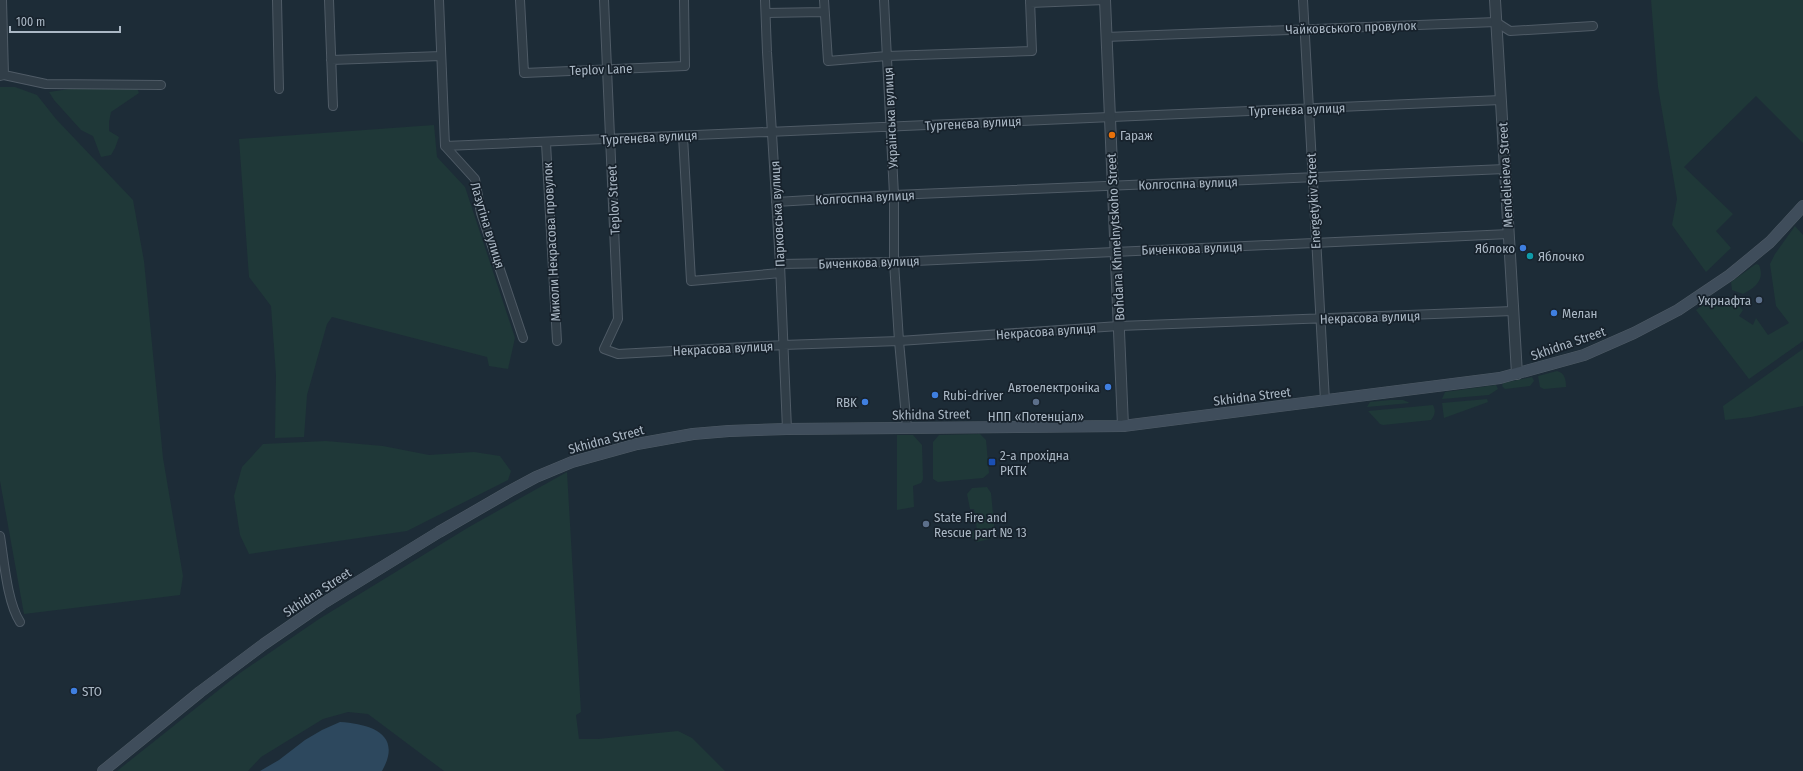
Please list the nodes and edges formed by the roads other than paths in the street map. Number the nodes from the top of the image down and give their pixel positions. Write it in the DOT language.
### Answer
graph roads {
  1 [pos="2,0"];
  2 [pos="277,0"];
  3 [pos="329,0"];
  4 [pos="439,0"];
  5 [pos="520,0"];
  6 [pos="604,0"];
  7 [pos="684,0"];
  8 [pos="765,0"];
  9 [pos="824,0"];
  10 [pos="884,0"];
  11 [pos="1105,0"];
  12 [pos="1302,0"];
  13 [pos="1495,0"];
  14 [pos="1030,1"];
  15 [pos="824,12"];
  16 [pos="766,13"];
  17 [pos="1496,22"];
  18 [pos="1593,26"];
  19 [pos="2,28"];
  20 [pos="1304,29"];
  21 [pos="1106,37"];
  22 [pos="441,56"];
  23 [pos="887,56"];
  24 [pos="331,60"];
  25 [pos="607,69"];
  26 [pos="2,76"];
  27 [pos="162,85"];
  28 [pos="279,89"];
  29 [pos="1501,100"];
  30 [pos="333,106"];
  31 [pos="1308,108"];
  32 [pos="1110,117"];
  33 [pos="890,127"];
  34 [pos="772,132"];
  35 [pos="682,136"];
  36 [pos="610,139"];
  37 [pos="546,143"];
  38 [pos="445,146"];
  39 [pos="1505,169"];
  40 [pos="1312,178"];
  41 [pos="1113,186"];
  42 [pos="894,195"];
  43 [pos="776,202"];
  44 [pos="1803,206"];
  45 [pos="1509,234"];
  46 [pos="1316,243"];
  47 [pos="1116,251"];
  48 [pos="894,262"];
  49 [pos="780,264"];
  50 [pos="780,273"];
  51 [pos="1513,311"];
  52 [pos="1320,318"];
  53 [pos="1119,326"];
  54 [pos="523,338"];
  55 [pos="557,341"];
  56 [pos="899,341"];
  57 [pos="783,345"];
  58 [pos="604,349"];
  59 [pos="1517,374"];
  60 [pos="1325,401"];
  61 [pos="1123,426"];
  62 [pos="907,428"];
  63 [pos="787,429"];
  64 [pos="0,536"];
  65 [pos="20,622"];
  66 [pos="103,771"];
  1 -- 19 [label="street"];
  2 -- 28 [label="street"];
  3 -- 24 [label="street"];
  4 -- 22 [label="street"];
  5 -- 25 [label="street, Teplov Lane"];
  6 -- 25 [label="street, Teplov Street"];
  7 -- 25 [label="street, Teplov Lane"];
  8 -- 16 [label="street, Парковська вулиця"];
  9 -- 15 [label="street"];
  10 -- 23 [label="street, Українська вулиця"];
  11 -- 14 [label="street"];
  11 -- 21 [label="street, Bohdana Khmelnytskoho Street"];
  12 -- 20 [label="street, Energetykiv Street"];
  13 -- 17 [label="street, Mendelieieva Street"];
  14 -- 23 [label="street"];
  15 -- 16 [label="street"];
  15 -- 23 [label="street"];
  16 -- 34 [label="street, Парковська вулиця"];
  17 -- 18 [label="street, Чайковського провулок"];
  17 -- 20 [label="street, Чайковського провулок"];
  17 -- 29 [label="street, Mendelieieva Street"];
  19 -- 26 [label="street"];
  20 -- 21 [label="street, Чайковського провулок"];
  20 -- 31 [label="street, Energetykiv Street"];
  21 -- 32 [label="street, Bohdana Khmelnytskoho Street"];
  22 -- 24 [label="street"];
  22 -- 38 [label="street"];
  23 -- 33 [label="street, Українська вулиця"];
  24 -- 30 [label="street"];
  25 -- 36 [label="street, Teplov Street"];
  26 -- 27 [label="street"];
  29 -- 31 [label="street, Тургенєва вулиця"];
  29 -- 39 [label="street, Mendelieieva Street"];
  31 -- 32 [label="street, Тургенєва вулиця"];
  31 -- 40 [label="street, Energetykiv Street"];
  32 -- 33 [label="street, Тургенєва вулиця"];
  32 -- 41 [label="street, Bohdana Khmelnytskoho Street"];
  33 -- 34 [label="street, Тургенєва вулиця"];
  33 -- 42 [label="street, Українська вулиця"];
  34 -- 35 [label="street, Тургенєва вулиця"];
  34 -- 43 [label="street, Парковська вулиця"];
  35 -- 36 [label="street, Тургенєва вулиця"];
  35 -- 50 [label="street"];
  36 -- 37 [label="street, Тургенєва вулиця"];
  36 -- 58 [label="street, Teplov Street"];
  37 -- 38 [label="street, Тургенєва вулиця"];
  37 -- 55 [label="street, Миколи Некрасова провулок"];
  38 -- 54 [label="street, Лазутіна вулиця"];
  39 -- 40 [label="street, Колгоспна вулиця"];
  39 -- 45 [label="street, Mendelieieva Street"];
  40 -- 41 [label="street, Колгоспна вулиця"];
  40 -- 46 [label="street, Energetykiv Street"];
  41 -- 42 [label="street, Колгоспна вулиця"];
  41 -- 47 [label="street, Bohdana Khmelnytskoho Street"];
  42 -- 43 [label="street, Колгоспна вулиця"];
  42 -- 48 [label="street, Українська вулиця"];
  43 -- 49 [label="street, Парковська вулиця"];
  44 -- 59 [label="main road, Skhidna Street"];
  45 -- 46 [label="street, Биченкова вулиця"];
  45 -- 51 [label="street, Mendelieieva Street"];
  46 -- 47 [label="street, Биченкова вулиця"];
  46 -- 52 [label="street, Energetykiv Street"];
  47 -- 48 [label="street, Биченкова вулиця"];
  47 -- 53 [label="street, Bohdana Khmelnytskoho Street"];
  48 -- 49 [label="street, Биченкова вулиця"];
  48 -- 56 [label="street, Українська вулиця"];
  49 -- 50 [label="street, Парковська вулиця"];
  50 -- 57 [label="street, Парковська вулиця"];
  51 -- 52 [label="street, Некрасова вулиця"];
  51 -- 59 [label="street, Mendelieieva Street"];
  52 -- 53 [label="street, Некрасова вулиця"];
  52 -- 60 [label="street, Energetykiv Street"];
  53 -- 56 [label="street, Некрасова вулиця"];
  53 -- 61 [label="street, Bohdana Khmelnytskoho Street"];
  56 -- 57 [label="street, Некрасова вулиця"];
  56 -- 62 [label="street, Українська вулиця"];
  57 -- 58 [label="street, Некрасова вулиця"];
  57 -- 63 [label="street, Парковська вулиця"];
  59 -- 60 [label="main road, Skhidna Street"];
  60 -- 61 [label="main road, Skhidna Street"];
  61 -- 62 [label="main road, Skhidna Street"];
  62 -- 63 [label="main road, Skhidna Street"];
  63 -- 66 [label="main road, Skhidna Street"];
  64 -- 65 [label="street"];
}
